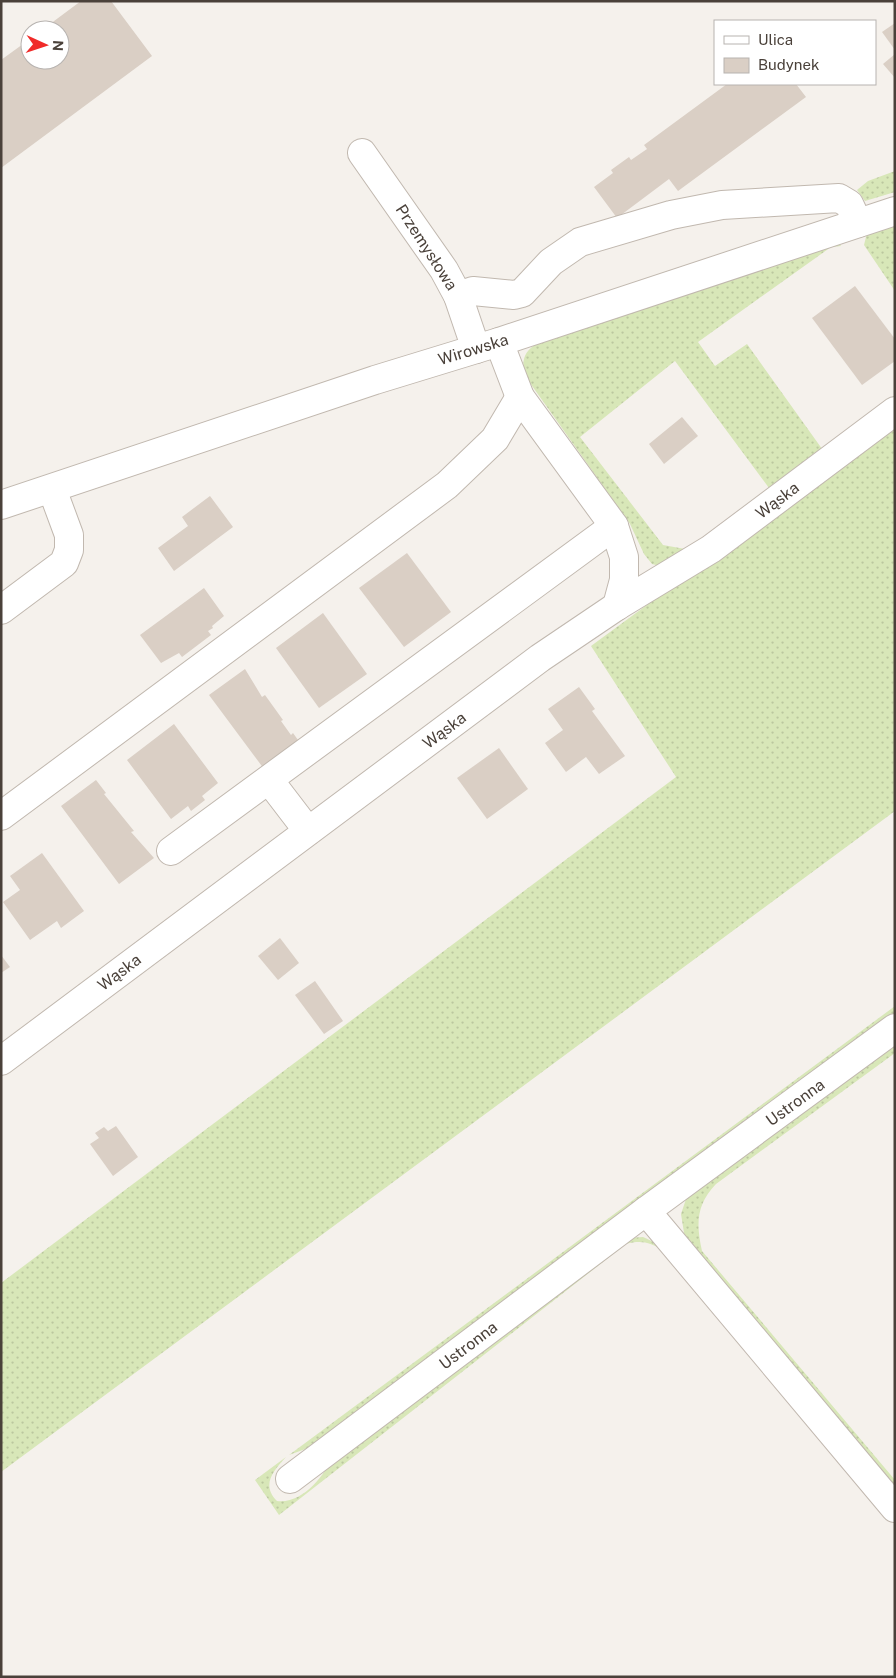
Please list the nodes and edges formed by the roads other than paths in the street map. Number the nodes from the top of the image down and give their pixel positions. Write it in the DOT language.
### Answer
graph roads {
  1 [pos="362,153"];
  2 [pos="895,211"];
  3 [pos="858,223"];
  4 [pos="458,296"];
  5 [pos="488,345"];
  6 [pos="520,397"];
  7 [pos="895,412"];
  8 [pos="52,489"];
  9 [pos="1,505"];
  10 [pos="614,526"];
  11 [pos="617,606"];
  12 [pos="1,610"];
  13 [pos="269,780"];
  14 [pos="1,816"];
  15 [pos="308,831"];
  16 [pos="171,851"];
  17 [pos="895,1028"];
  18 [pos="1,1061"];
  19 [pos="646,1211"];
  20 [pos="290,1479"];
  21 [pos="895,1508"];
  1 -- 4 [label="street, Przemysłowa"];
  2 -- 3 [label="street, Wirowska"];
  3 -- 4 [label="street"];
  3 -- 5 [label="street, Wirowska"];
  4 -- 5 [label="street, Przemysłowa"];
  5 -- 6 [label="street, Przemysłowa"];
  5 -- 8 [label="street, Wirowska"];
  6 -- 10 [label="street, Przemysłowa"];
  6 -- 14 [label="street"];
  7 -- 11 [label="street, Wąska"];
  8 -- 9 [label="street, Wirowska"];
  8 -- 12 [label="street"];
  10 -- 11 [label="street, Przemysłowa"];
  10 -- 13 [label="street"];
  11 -- 15 [label="street, Wąska"];
  13 -- 15 [label="street"];
  13 -- 16 [label="street"];
  15 -- 18 [label="street, Wąska"];
  17 -- 19 [label="street, Ustronna"];
  19 -- 20 [label="street, Ustronna"];
  19 -- 21 [label="street"];
}
